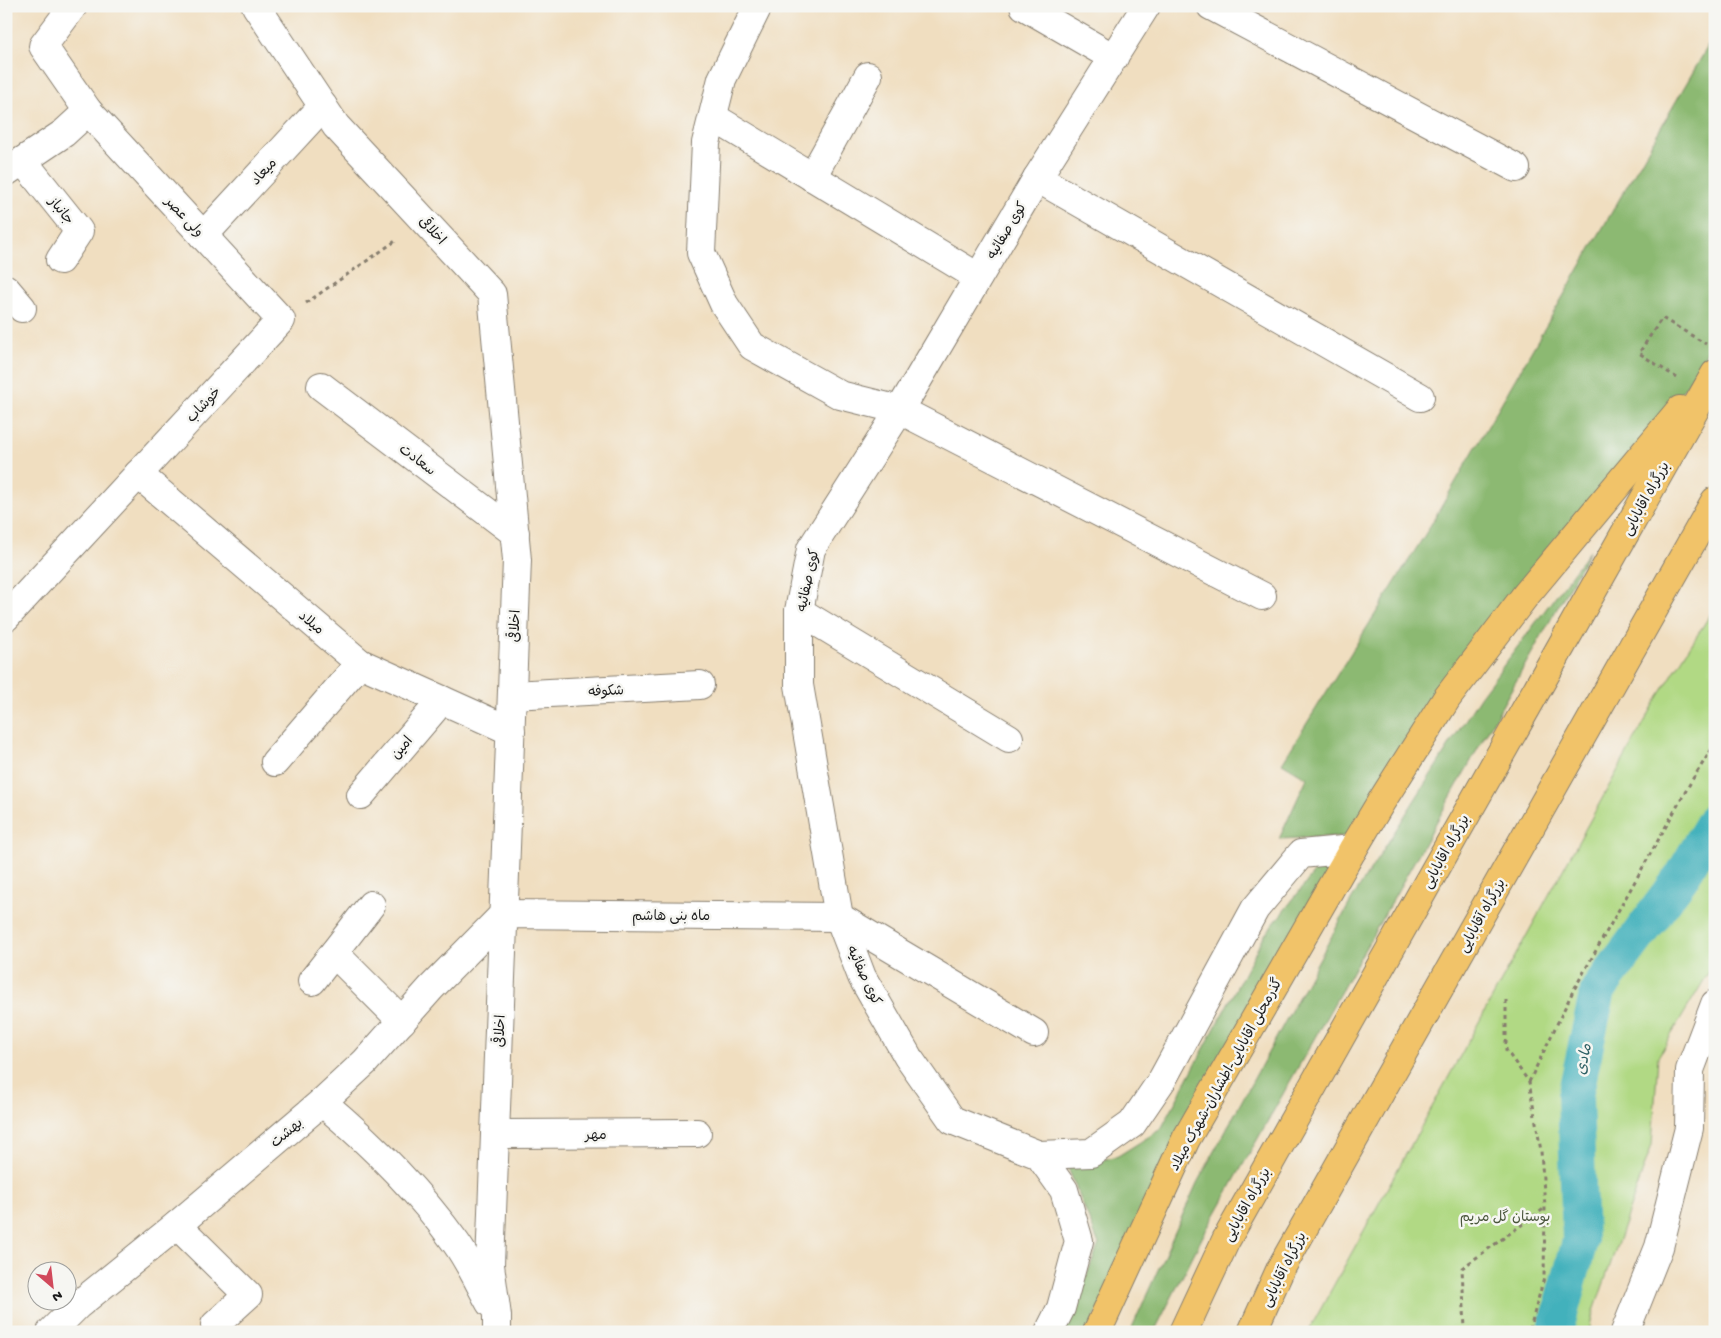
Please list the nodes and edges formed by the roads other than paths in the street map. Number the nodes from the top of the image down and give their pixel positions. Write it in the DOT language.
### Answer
graph roads {
  1 [pos="73,6"];
  2 [pos="256,6"];
  3 [pos="758,6"];
  4 [pos="1024,6"];
  5 [pos="1146,6"];
  6 [pos="1211,6"];
  7 [pos="1114,58"];
  8 [pos="868,76"];
  9 [pos="323,106"];
  10 [pos="88,111"];
  11 [pos="712,116"];
  12 [pos="14,166"];
  13 [pos="1516,168"];
  14 [pos="812,176"];
  15 [pos="1037,178"];
  16 [pos="203,236"];
  17 [pos="60,260"];
  18 [pos="978,277"];
  19 [pos="281,320"];
  20 [pos="1711,357"];
  21 [pos="1706,382"];
  22 [pos="321,386"];
  23 [pos="1420,397"];
  24 [pos="900,410"];
  25 [pos="138,474"];
  26 [pos="1715,501"];
  27 [pos="514,533"];
  28 [pos="1262,596"];
  29 [pos="799,611"];
  30 [pos="6,617"];
  31 [pos="360,663"];
  32 [pos="700,686"];
  33 [pos="512,695"];
  34 [pos="442,700"];
  35 [pos="510,731"];
  36 [pos="1009,738"];
  37 [pos="275,762"];
  38 [pos="361,795"];
  39 [pos="1353,849"];
  40 [pos="372,905"];
  41 [pos="504,914"];
  42 [pos="839,917"];
  43 [pos="334,953"];
  44 [pos="312,981"];
  45 [pos="1715,1004"];
  46 [pos="402,1021"];
  47 [pos="1034,1033"];
  48 [pos="322,1102"];
  49 [pos="697,1133"];
  50 [pos="495,1134"];
  51 [pos="1038,1155"];
  52 [pos="177,1225"];
  53 [pos="497,1324"];
  54 [pos="215,1325"];
  55 [pos="51,1332"];
  56 [pos="1049,1332"];
  57 [pos="1097,1332"];
  58 [pos="1183,1332"];
  59 [pos="1252,1332"];
  60 [pos="1625,1332"];
  1 -- 10 [label="street, ولی عصر"];
  2 -- 9 [label="street, اخلاقی"];
  3 -- 11 [label="street"];
  4 -- 7 [label="street"];
  5 -- 7 [label="street, کوی صفائیه"];
  6 -- 13 [label="street"];
  7 -- 15 [label="street, کوی صفائیه"];
  8 -- 14 [label="street"];
  9 -- 16 [label="street, میعاد"];
  9 -- 27 [label="street, اخلاقی"];
  10 -- 12 [label="street"];
  10 -- 16 [label="street, ولی عصر"];
  11 -- 14 [label="street"];
  11 -- 24 [label="street"];
  12 -- 17 [label="street, جانباز"];
  14 -- 18 [label="street"];
  15 -- 18 [label="street, کوی صفائیه"];
  15 -- 23 [label="street"];
  16 -- 19 [label="street, ولی عصر"];
  18 -- 24 [label="street, کوی صفائیه"];
  19 -- 25 [label="street, خوشاب"];
  20 -- 21 [label="main road"];
  21 -- 39 [label="main road, گذرمحلی اقابابایی-اطشاران-شهرک میلاد"];
  21 -- 58 [label="main road, بزرگراه اقابابایی"];
  22 -- 27 [label="street, سعادت"];
  24 -- 28 [label="street"];
  24 -- 29 [label="street, کوی صفائیه"];
  25 -- 30 [label="street, خوشاب"];
  25 -- 31 [label="street, میلاد"];
  26 -- 59 [label="main road, بزرگراه آقابابایی"];
  27 -- 33 [label="street, اخلاقی"];
  29 -- 36 [label="street"];
  29 -- 42 [label="street, کوی صفائیه"];
  31 -- 34 [label="street, میلاد"];
  31 -- 37 [label="street"];
  32 -- 33 [label="street, شکوفه"];
  33 -- 35 [label="street, اخلاقی"];
  34 -- 35 [label="street, میلاد"];
  34 -- 38 [label="street, امین"];
  35 -- 41 [label="street, اخلاقی"];
  39 -- 51 [label="street"];
  39 -- 57 [label="main road, گذرمحلی اقابابایی-اطشاران-شهرک میلاد"];
  40 -- 43 [label="street"];
  41 -- 42 [label="street, ماه بنی هاشم"];
  41 -- 46 [label="street, بهشت"];
  41 -- 50 [label="street, اخلاقی"];
  42 -- 47 [label="street"];
  42 -- 51 [label="street, کوی صفائیه"];
  43 -- 44 [label="street"];
  43 -- 46 [label="street"];
  45 -- 60 [label="street"];
  46 -- 48 [label="street, بهشت"];
  48 -- 52 [label="street, بهشت"];
  48 -- 53 [label="street"];
  49 -- 50 [label="street, مهر"];
  50 -- 53 [label="street, اخلاقی"];
  51 -- 56 [label="street"];
  52 -- 54 [label="street"];
  52 -- 55 [label="street, بهشت"];
}
